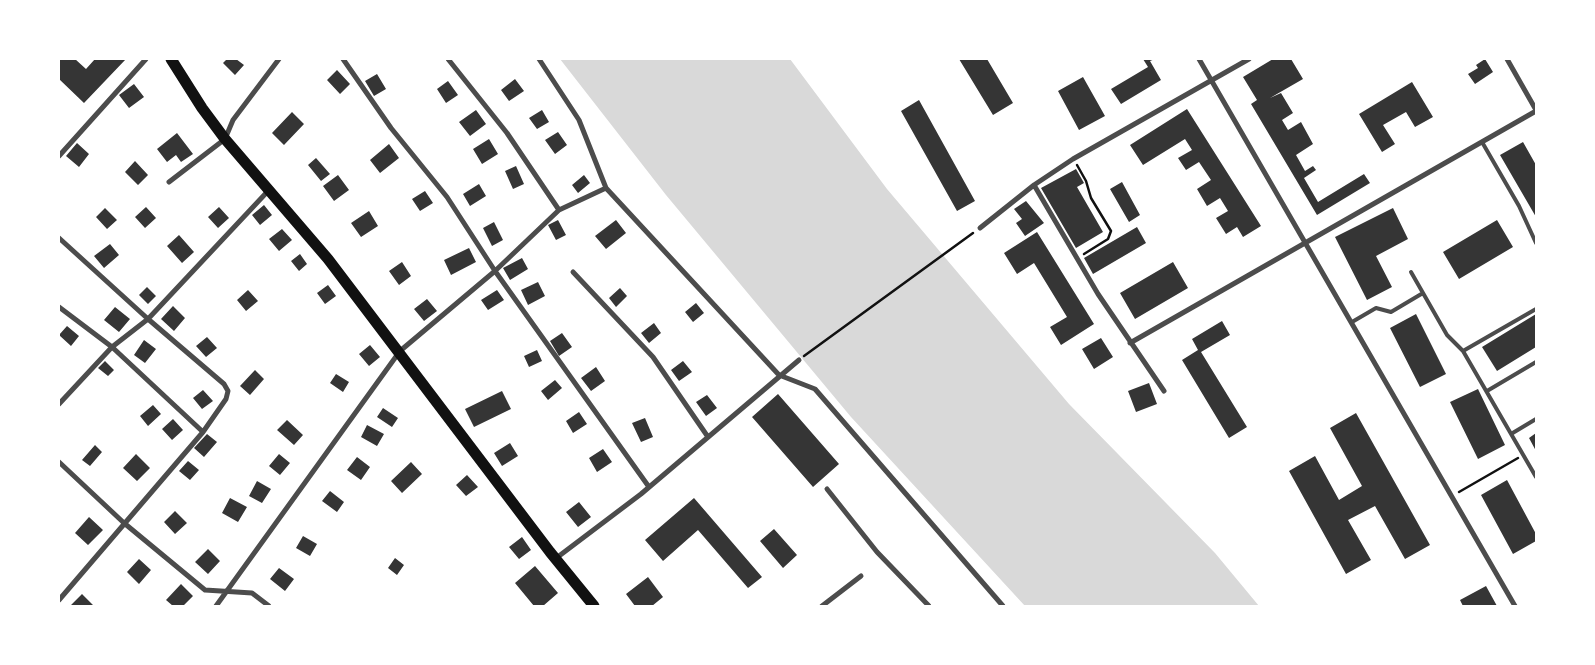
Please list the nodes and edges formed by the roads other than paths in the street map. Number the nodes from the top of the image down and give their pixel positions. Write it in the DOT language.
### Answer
graph roads {
  1 [pos="146,59"];
  2 [pos="171,59"];
  3 [pos="279,59"];
  4 [pos="343,59"];
  5 [pos="448,59"];
  6 [pos="539,59"];
  7 [pos="1199,59"];
  8 [pos="1249,59"];
  9 [pos="1507,59"];
  10 [pos="1212,80"];
  11 [pos="1536,110"];
  12 [pos="225,139"];
  13 [pos="1482,142"];
  14 [pos="59,156"];
  15 [pos="169,182"];
  16 [pos="1034,185"];
  17 [pos="606,188"];
  18 [pos="268,190"];
  19 [pos="559,210"];
  20 [pos="980,228"];
  21 [pos="59,238"];
  22 [pos="1306,243"];
  23 [pos="1536,243"];
  24 [pos="496,271"];
  25 [pos="573,272"];
  26 [pos="1411,272"];
  27 [pos="1423,293"];
  28 [pos="59,307"];
  29 [pos="1536,309"];
  30 [pos="148,319"];
  31 [pos="1352,322"];
  32 [pos="1130,343"];
  33 [pos="112,347"];
  34 [pos="400,351"];
  35 [pos="1463,351"];
  36 [pos="799,360"];
  37 [pos="1536,362"];
  38 [pos="779,375"];
  39 [pos="1164,391"];
  40 [pos="1487,391"];
  41 [pos="59,404"];
  42 [pos="1536,419"];
  43 [pos="203,432"];
  44 [pos="1511,434"];
  45 [pos="708,437"];
  46 [pos="59,462"];
  47 [pos="1536,477"];
  48 [pos="649,487"];
  49 [pos="827,489"];
  50 [pos="124,523"];
  51 [pos="555,559"];
  52 [pos="861,576"];
  53 [pos="226,591"];
  54 [pos="59,600"];
  55 [pos="216,606"];
  56 [pos="269,606"];
  57 [pos="594,606"];
  58 [pos="822,606"];
  59 [pos="929,606"];
  60 [pos="1003,606"];
  61 [pos="1516,606"];
  1 -- 14 [label="street"];
  2 -- 12 [label="main road"];
  3 -- 12 [label="street"];
  4 -- 24 [label="street"];
  5 -- 19 [label="street"];
  6 -- 17 [label="street"];
  7 -- 10 [label="street"];
  8 -- 10 [label="street"];
  9 -- 11 [label="street"];
  10 -- 16 [label="street"];
  10 -- 22 [label="street"];
  11 -- 13 [label="street"];
  12 -- 15 [label="street"];
  12 -- 18 [label="main road"];
  13 -- 22 [label="street"];
  13 -- 23 [label="lane"];
  16 -- 20 [label="street"];
  16 -- 32 [label="street"];
  17 -- 19 [label="street"];
  17 -- 38 [label="street"];
  18 -- 30 [label="street"];
  18 -- 34 [label="main road"];
  19 -- 24 [label="street"];
  21 -- 30 [label="street"];
  22 -- 31 [label="street"];
  22 -- 32 [label="street"];
  24 -- 34 [label="street"];
  24 -- 48 [label="street"];
  25 -- 45 [label="street"];
  26 -- 27 [label="lane"];
  27 -- 31 [label="lane"];
  27 -- 35 [label="lane"];
  28 -- 33 [label="street"];
  29 -- 35 [label="lane"];
  30 -- 33 [label="street"];
  30 -- 43 [label="street"];
  31 -- 61 [label="street"];
  32 -- 39 [label="street"];
  33 -- 41 [label="street"];
  33 -- 43 [label="street"];
  34 -- 51 [label="main road"];
  34 -- 53 [label="street"];
  35 -- 40 [label="lane"];
  36 -- 38 [label="street"];
  37 -- 40 [label="lane"];
  38 -- 45 [label="street"];
  38 -- 60 [label="street"];
  40 -- 44 [label="lane"];
  42 -- 44 [label="lane"];
  43 -- 50 [label="street"];
  44 -- 47 [label="lane"];
  45 -- 48 [label="street"];
  46 -- 50 [label="street"];
  48 -- 51 [label="street"];
  49 -- 59 [label="street"];
  50 -- 53 [label="street"];
  50 -- 54 [label="street"];
  51 -- 57 [label="main road"];
  52 -- 58 [label="street"];
  53 -- 55 [label="street"];
  53 -- 56 [label="street"];
}
